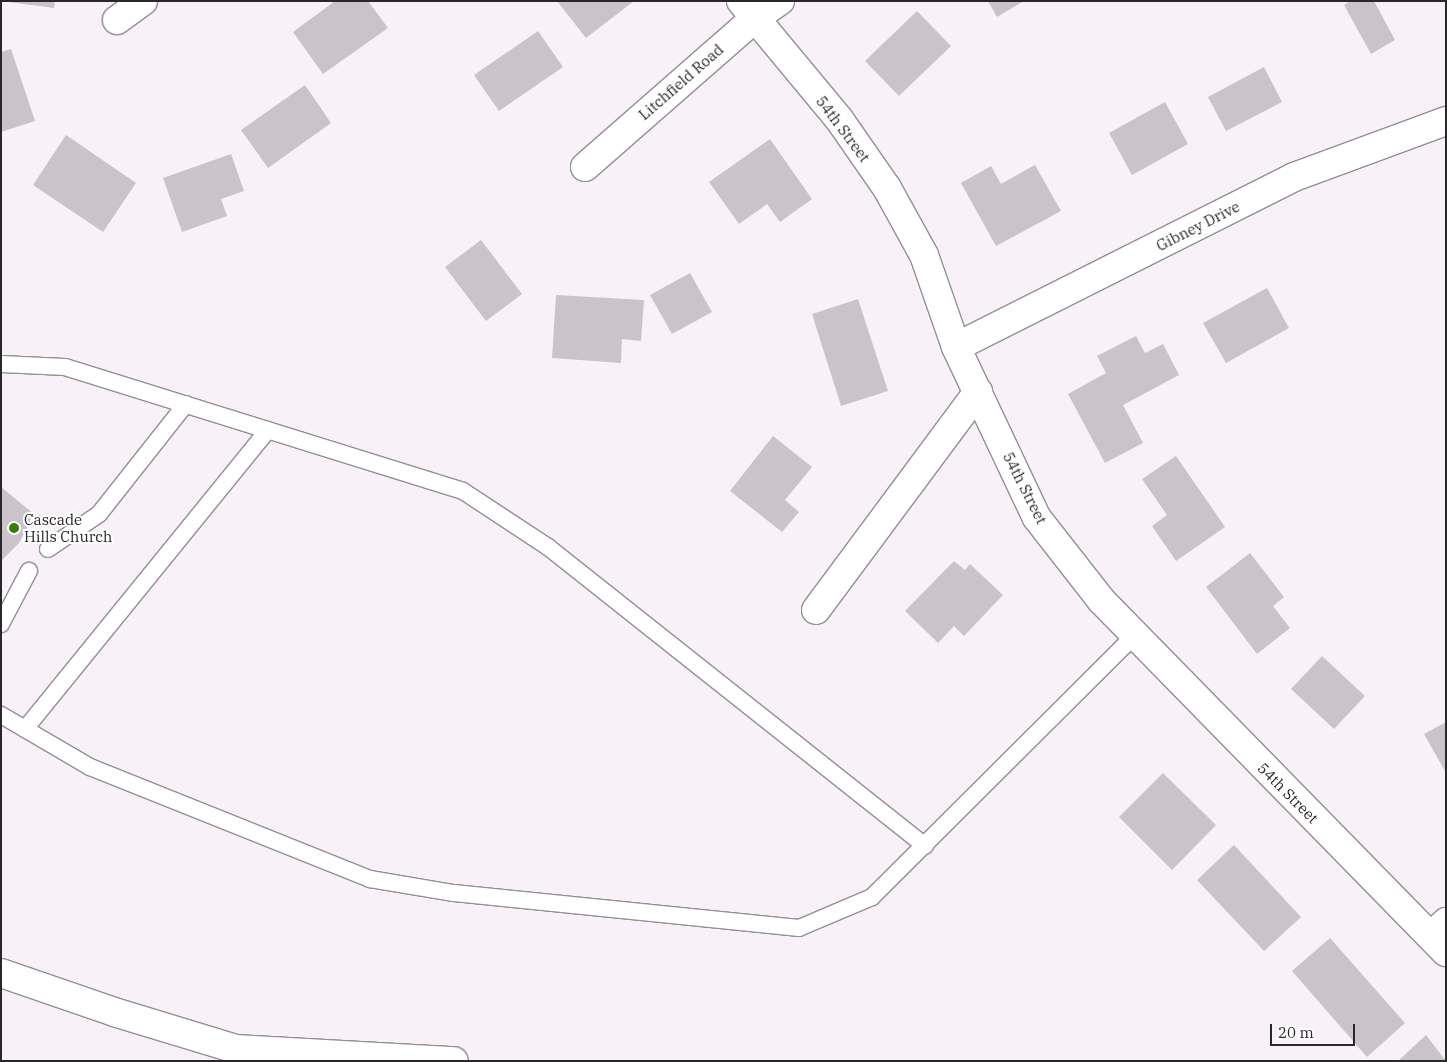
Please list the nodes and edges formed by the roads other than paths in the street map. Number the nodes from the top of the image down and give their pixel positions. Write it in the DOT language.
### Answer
graph roads {
  1 [pos="143,1"];
  2 [pos="780,1"];
  3 [pos="747,10"];
  4 [pos="117,20"];
  5 [pos="1446,121"];
  6 [pos="585,167"];
  7 [pos="956,348"];
  8 [pos="1,364"];
  9 [pos="978,392"];
  10 [pos="186,404"];
  11 [pos="268,430"];
  12 [pos="48,549"];
  13 [pos="29,571"];
  14 [pos="816,610"];
  15 [pos="1,624"];
  16 [pos="1135,635"];
  17 [pos="1,715"];
  18 [pos="25,729"];
  19 [pos="925,846"];
  20 [pos="1441,937"];
  21 [pos="1,972"];
  22 [pos="454,1061"];
  1 -- 4 [label="main road"];
  2 -- 3 [label="main road, Litchfield Road"];
  3 -- 6 [label="main road, Litchfield Road"];
  3 -- 7 [label="main road, 54th Street"];
  5 -- 7 [label="main road, Gibney Drive"];
  7 -- 9 [label="main road, 54th Street"];
  8 -- 10 [label="lane"];
  9 -- 14 [label="main road"];
  9 -- 16 [label="main road, 54th Street"];
  10 -- 11 [label="lane"];
  10 -- 12 [label="lane"];
  11 -- 18 [label="lane"];
  11 -- 19 [label="lane"];
  13 -- 15 [label="lane"];
  16 -- 19 [label="lane"];
  16 -- 20 [label="main road, 54th Street"];
  17 -- 18 [label="lane"];
  18 -- 19 [label="lane"];
  21 -- 22 [label="main road"];
}
